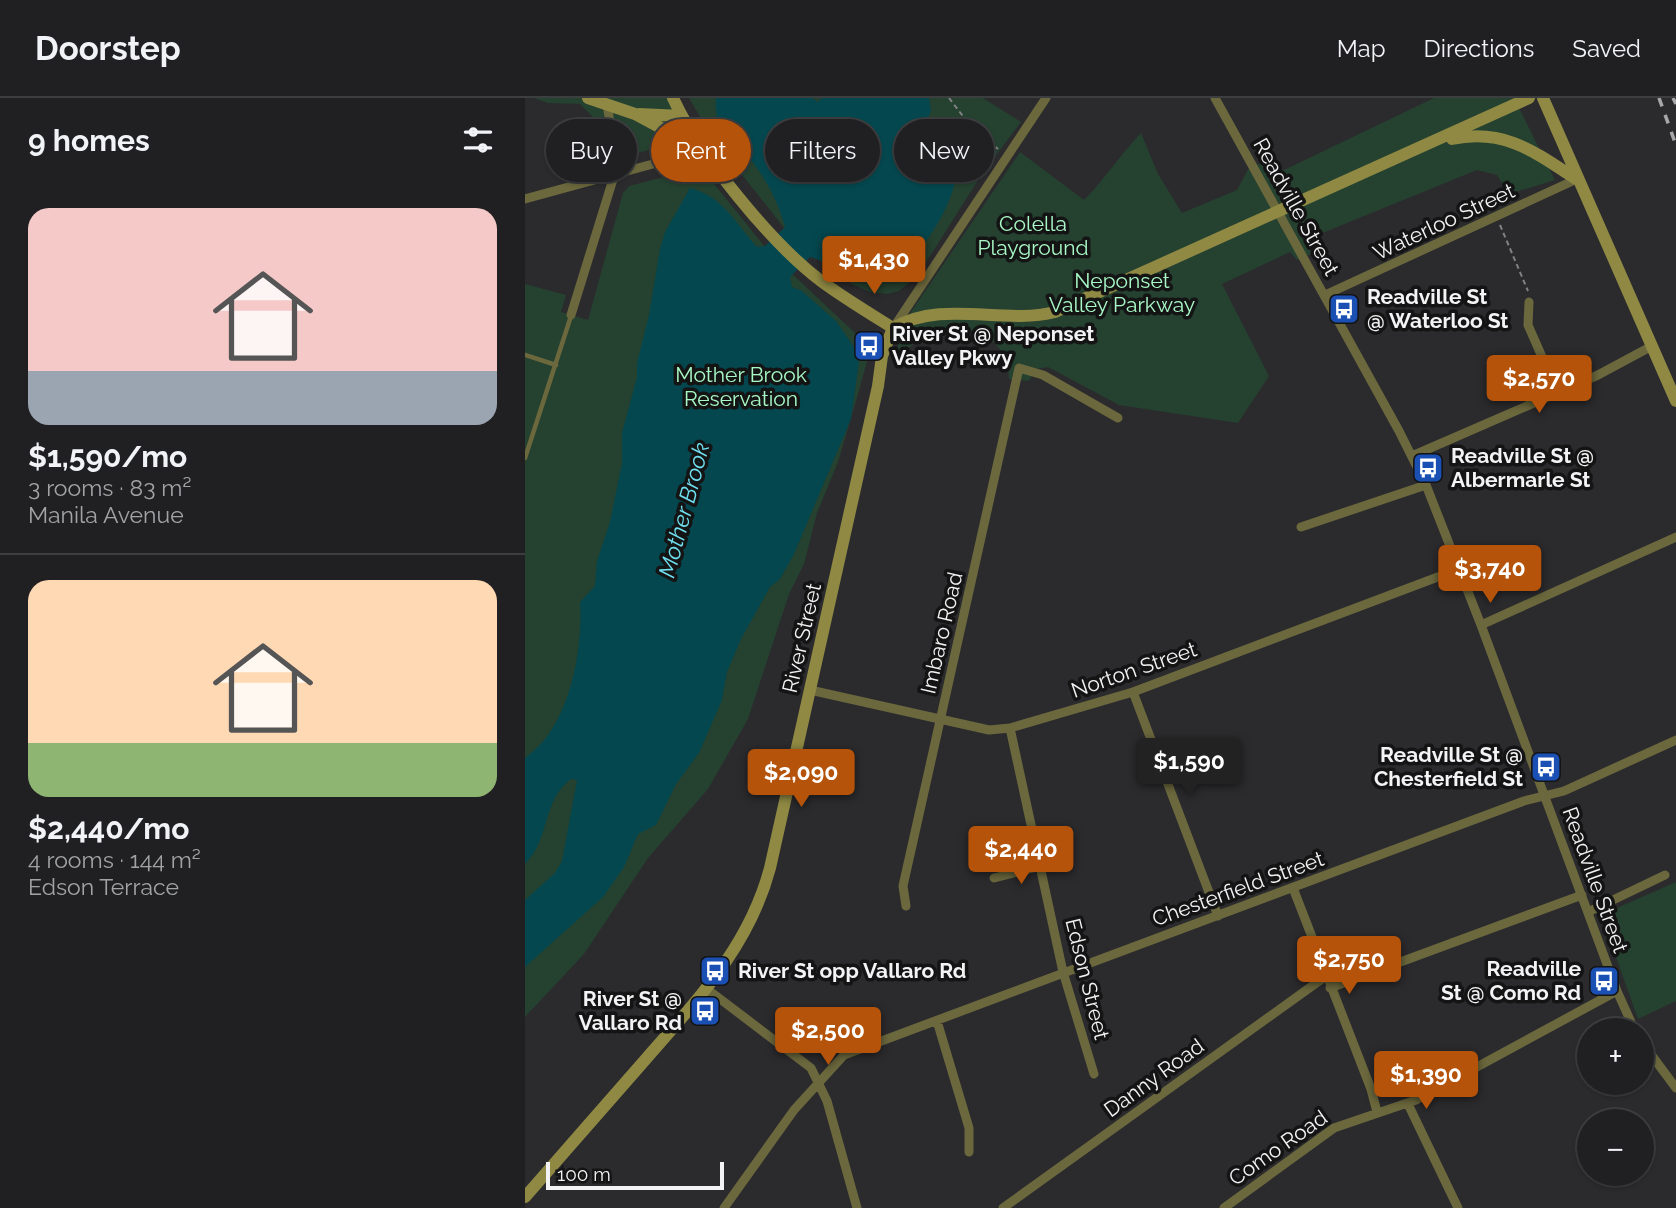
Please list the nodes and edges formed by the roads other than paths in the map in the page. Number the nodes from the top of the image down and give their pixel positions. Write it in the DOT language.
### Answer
graph roads {
  1 [pos="588,98"];
  2 [pos="673,98"];
  3 [pos="1046,98"];
  4 [pos="1215,98"];
  5 [pos="1529,98"];
  6 [pos="1543,98"];
  7 [pos="607,104"];
  8 [pos="635,114"];
  9 [pos="1493,115"];
  10 [pos="682,117"];
  11 [pos="609,119"];
  12 [pos="651,122"];
  13 [pos="1503,139"];
  14 [pos="1426,145"];
  15 [pos="1577,179"];
  16 [pos="591,182"];
  17 [pos="612,182"];
  18 [pos="730,182"];
  19 [pos="525,199"];
  20 [pos="1278,213"];
  21 [pos="1325,296"];
  22 [pos="1529,302"];
  23 [pos="572,315"];
  24 [pos="893,328"];
  25 [pos="1652,346"];
  26 [pos="525,355"];
  27 [pos="556,365"];
  28 [pos="1557,391"];
  29 [pos="1676,401"];
  30 [pos="1118,418"];
  31 [pos="1412,456"];
  32 [pos="525,458"];
  33 [pos="1426,485"];
  34 [pos="1301,527"];
  35 [pos="1676,537"];
  36 [pos="1459,569"];
  37 [pos="1481,625"];
  38 [pos="810,690"];
  39 [pos="1133,692"];
  40 [pos="940,720"];
  41 [pos="1010,728"];
  42 [pos="1676,740"];
  43 [pos="1545,796"];
  44 [pos="1041,866"];
  45 [pos="1665,875"];
  46 [pos="994,878"];
  47 [pos="1293,888"];
  48 [pos="1581,895"];
  49 [pos="906,906"];
  50 [pos="1588,912"];
  51 [pos="1218,916"];
  52 [pos="1063,972"];
  53 [pos="1326,976"];
  54 [pos="1331,988"];
  55 [pos="706,989"];
  56 [pos="1617,991"];
  57 [pos="1629,1018"];
  58 [pos="937,1021"];
  59 [pos="1654,1058"];
  60 [pos="1094,1074"];
  61 [pos="819,1080"];
  62 [pos="1676,1088"];
  63 [pos="1408,1104"];
  64 [pos="1377,1112"];
  65 [pos="969,1152"];
  66 [pos="525,1197"];
  67 [pos="724,1208"];
  68 [pos="857,1208"];
  69 [pos="1003,1208"];
  70 [pos="1224,1208"];
  71 [pos="1458,1208"];
  1 -- 7 [label="main road"];
  2 -- 10 [label="main road"];
  3 -- 24 [label="street"];
  4 -- 20 [label="street, Readville Street"];
  5 -- 9 [label="main road"];
  6 -- 15 [label="main road"];
  7 -- 8 [label="main road"];
  7 -- 11 [label="street"];
  8 -- 10 [label="main road"];
  8 -- 12 [label="main road"];
  9 -- 13 [label="main road"];
  9 -- 14 [label="main road"];
  13 -- 14 [label="main road"];
  13 -- 15 [label="main road"];
  14 -- 20 [label="main road"];
  15 -- 21 [label="street, Waterloo Street"];
  15 -- 25 [label="main road"];
  16 -- 19 [label="street"];
  17 -- 23 [label="street"];
  18 -- 24 [label="main road"];
  20 -- 21 [label="street, Readville Street"];
  20 -- 24 [label="main road"];
  21 -- 31 [label="street, Readville Street"];
  22 -- 28 [label="street"];
  23 -- 27 [label="lane"];
  24 -- 38 [label="main road, River Street"];
  25 -- 28 [label="street"];
  25 -- 29 [label="main road"];
  26 -- 27 [label="lane"];
  27 -- 32 [label="lane"];
  28 -- 31 [label="street"];
  30 -- 40 [label="street, Imbaro Road"];
  31 -- 33 [label="street, Readville Street"];
  33 -- 34 [label="street"];
  33 -- 36 [label="street, Readville Street"];
  35 -- 37 [label="street"];
  36 -- 37 [label="street, Readville Street"];
  36 -- 39 [label="street, Norton Street"];
  37 -- 43 [label="street, Readville Street"];
  38 -- 40 [label="street, Norton Street"];
  38 -- 55 [label="main road, River Street"];
  39 -- 41 [label="street, Norton Street"];
  39 -- 51 [label="street"];
  40 -- 41 [label="street, Norton Street"];
  40 -- 49 [label="street, Imbaro Road"];
  41 -- 44 [label="street, Edson Street"];
  42 -- 43 [label="street, Chesterfield Street"];
  43 -- 47 [label="street, Chesterfield Street"];
  43 -- 48 [label="street, Readville Street"];
  44 -- 46 [label="street"];
  44 -- 52 [label="street, Edson Street"];
  45 -- 50 [label="street"];
  47 -- 51 [label="street, Chesterfield Street"];
  47 -- 53 [label="street"];
  48 -- 50 [label="street, Readville Street"];
  48 -- 54 [label="street"];
  50 -- 56 [label="street, Readville Street"];
  51 -- 52 [label="street, Chesterfield Street"];
  52 -- 58 [label="street, Chesterfield Street"];
  52 -- 60 [label="street, Edson Street"];
  53 -- 54 [label="street"];
  53 -- 69 [label="street, Danny Road"];
  54 -- 64 [label="street"];
  55 -- 61 [label="street"];
  55 -- 66 [label="main road, River Street"];
  56 -- 57 [label="street, Readville Street"];
  56 -- 63 [label="street, Como Road"];
  58 -- 61 [label="street, Chesterfield Street"];
  58 -- 65 [label="street"];
  59 -- 62 [label="street"];
  61 -- 67 [label="street, Chesterfield Street"];
  61 -- 68 [label="street"];
  63 -- 64 [label="street, Como Road"];
  63 -- 71 [label="street"];
  64 -- 70 [label="street, Como Road"];
}
